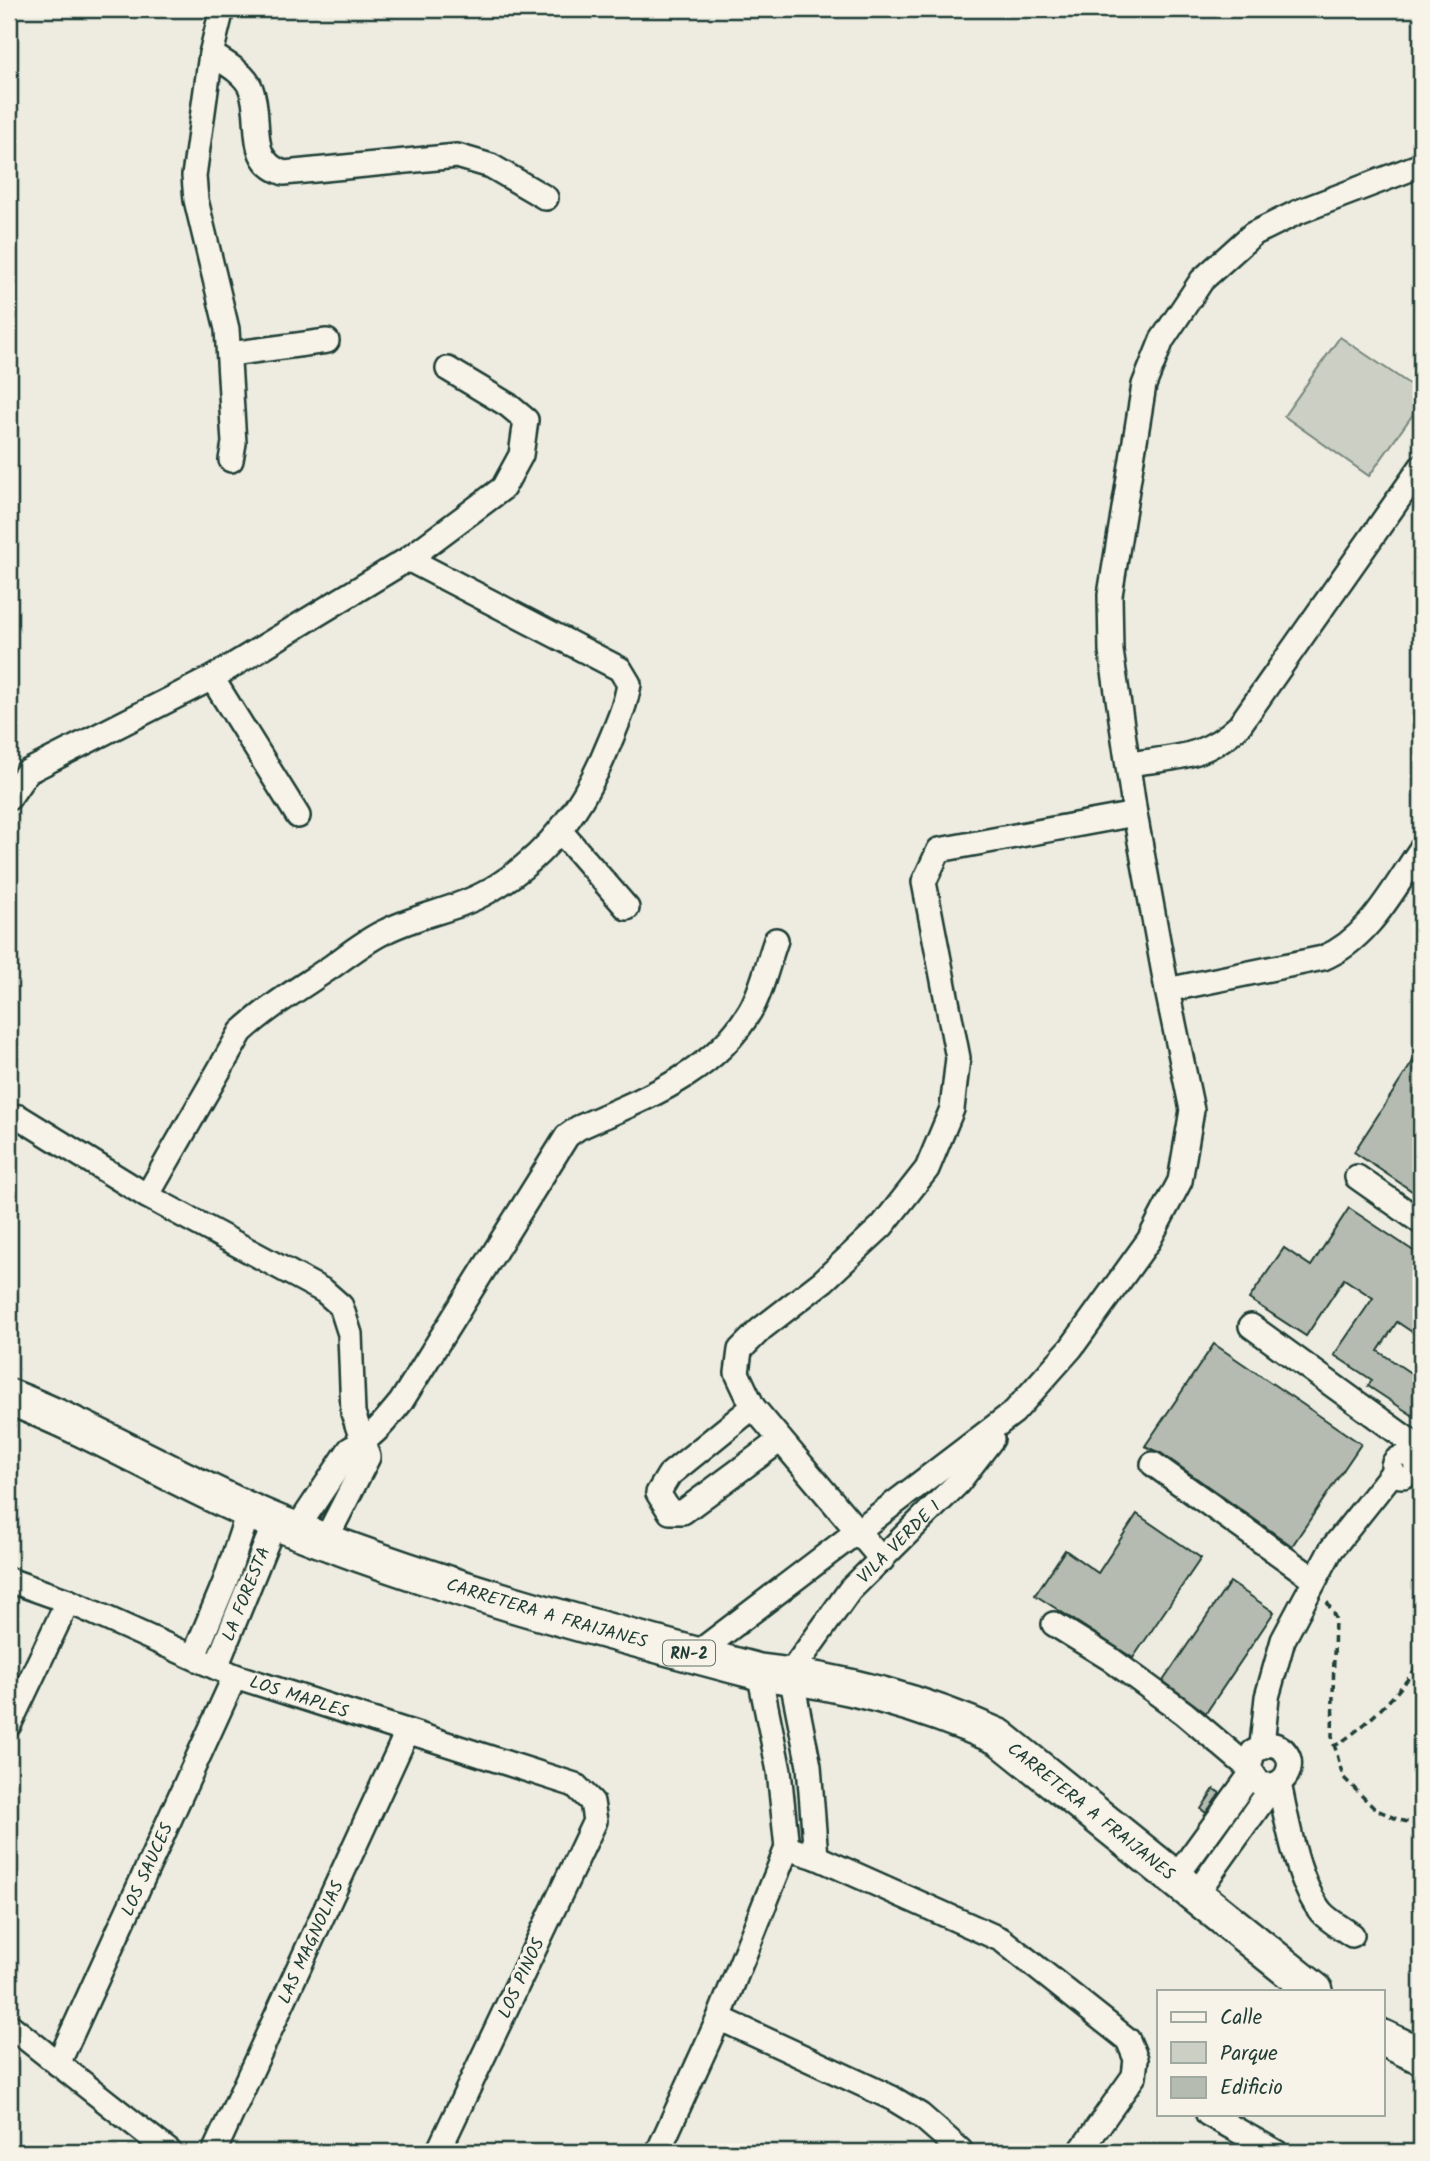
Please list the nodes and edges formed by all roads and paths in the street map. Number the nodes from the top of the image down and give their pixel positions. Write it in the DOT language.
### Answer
graph roads {
  1 [pos="222,9"];
  2 [pos="211,54"];
  3 [pos="1421,165"];
  4 [pos="546,198"];
  5 [pos="327,341"];
  6 [pos="230,354"];
  7 [pos="448,369"];
  8 [pos="231,460"];
  9 [pos="1421,467"];
  10 [pos="408,559"];
  11 [pos="212,678"];
  12 [pos="1129,764"];
  13 [pos="9,798"];
  14 [pos="1135,814"];
  15 [pos="298,816"];
  16 [pos="561,832"];
  17 [pos="1421,849"];
  18 [pos="626,908"];
  19 [pos="776,940"];
  20 [pos="1167,990"];
  21 [pos="9,1116"];
  22 [pos="1357,1177"];
  23 [pos="146,1196"];
  24 [pos="1421,1222"];
  25 [pos="1251,1326"];
  26 [pos="9,1397"];
  27 [pos="752,1407"];
  28 [pos="1014,1412"];
  29 [pos="779,1441"];
  30 [pos="363,1443"];
  31 [pos="1410,1456"];
  32 [pos="1153,1464"];
  33 [pos="286,1526"];
  34 [pos="859,1532"];
  35 [pos="882,1560"];
  36 [pos="9,1580"];
  37 [pos="1312,1584"];
  38 [pos="68,1601"];
  39 [pos="1054,1624"];
  40 [pos="695,1655"];
  41 [pos="194,1656"];
  42 [pos="1421,1660"];
  43 [pos="225,1671"];
  44 [pos="780,1674"];
  45 [pos="9,1726"];
  46 [pos="407,1732"];
  47 [pos="1262,1745"];
  48 [pos="1333,1747"];
  49 [pos="1250,1771"];
  50 [pos="1276,1784"];
  51 [pos="592,1802"];
  52 [pos="1421,1825"];
  53 [pos="787,1848"];
  54 [pos="816,1857"];
  55 [pos="1186,1885"];
  56 [pos="1352,1935"];
  57 [pos="1314,1990"];
  58 [pos="719,2018"];
  59 [pos="9,2025"];
  60 [pos="1384,2038"];
  61 [pos="1421,2056"];
  62 [pos="58,2064"];
  63 [pos="1217,2116"];
  64 [pos="1244,2122"];
  65 [pos="960,2150"];
  66 [pos="170,2152"];
  67 [pos="214,2152"];
  68 [pos="438,2152"];
  69 [pos="658,2152"];
  70 [pos="1080,2152"];
  71 [pos="1276,2152"];
  1 -- 2 [label="street"];
  2 -- 4 [label="street"];
  2 -- 6 [label="street"];
  3 -- 12 [label="street"];
  5 -- 6 [label="street"];
  6 -- 8 [label="street"];
  7 -- 10 [label="street"];
  9 -- 12 [label="street"];
  10 -- 11 [label="street"];
  10 -- 16 [label="street"];
  11 -- 13 [label="street"];
  11 -- 15 [label="street"];
  12 -- 14 [label="street"];
  14 -- 20 [label="street"];
  14 -- 27 [label="street"];
  16 -- 18 [label="street"];
  16 -- 23 [label="street"];
  17 -- 20 [label="street"];
  19 -- 30 [label="street"];
  20 -- 28 [label="street"];
  21 -- 23 [label="street"];
  22 -- 24 [label="street"];
  23 -- 30 [label="street"];
  25 -- 31 [label="street"];
  26 -- 33 [label="main road, CARRETERA A FRAIJANES / RN-2"];
  27 -- 29 [label="street"];
  27 -- 29 [label="street"];
  28 -- 34 [label="street"];
  28 -- 35 [label="street, VILA VERDE I"];
  29 -- 34 [label="street"];
  30 -- 33 [label="street"];
  31 -- 37 [label="street"];
  32 -- 37 [label="street"];
  33 -- 40 [label="main road, CARRETERA A FRAIJANES / RN-2"];
  33 -- 41 [label="street, LA FORESTA"];
  33 -- 43 [label="street, LA FORESTA"];
  34 -- 35 [label="street"];
  34 -- 40 [label="street"];
  35 -- 44 [label="street, VILA VERDE I"];
  36 -- 38 [label="street, LOS MAPLES"];
  37 -- 47 [label="street"];
  37 -- 48 [label="path"];
  38 -- 41 [label="street, LOS MAPLES"];
  38 -- 45 [label="street"];
  39 -- 49 [label="street"];
  40 -- 44 [label="main road, CARRETERA A FRAIJANES / RN-2"];
  41 -- 43 [label="street, LOS MAPLES"];
  42 -- 48 [label="path"];
  43 -- 46 [label="street, LOS MAPLES"];
  43 -- 62 [label="street, LOS SAUCES"];
  44 -- 53 [label="street"];
  44 -- 54 [label="street"];
  44 -- 55 [label="main road, CARRETERA A FRAIJANES / RN-2"];
  46 -- 51 [label="street, LOS MAPLES"];
  46 -- 67 [label="street, LAS MAGNOLIAS"];
  47 -- 49 [label="street"];
  47 -- 50 [label="street"];
  48 -- 52 [label="path"];
  49 -- 50 [label="street"];
  49 -- 55 [label="street"];
  50 -- 55 [label="street"];
  50 -- 56 [label="street"];
  51 -- 68 [label="street, LOS PINOS"];
  53 -- 54 [label="street"];
  53 -- 58 [label="street"];
  54 -- 70 [label="street"];
  55 -- 57 [label="main road, CARRETERA A FRAIJANES / RN-2"];
  58 -- 65 [label="street"];
  58 -- 69 [label="street"];
  59 -- 62 [label="street"];
  60 -- 61 [label="main road"];
  62 -- 66 [label="street"];
  63 -- 64 [label="street"];
  64 -- 71 [label="street"];
}
